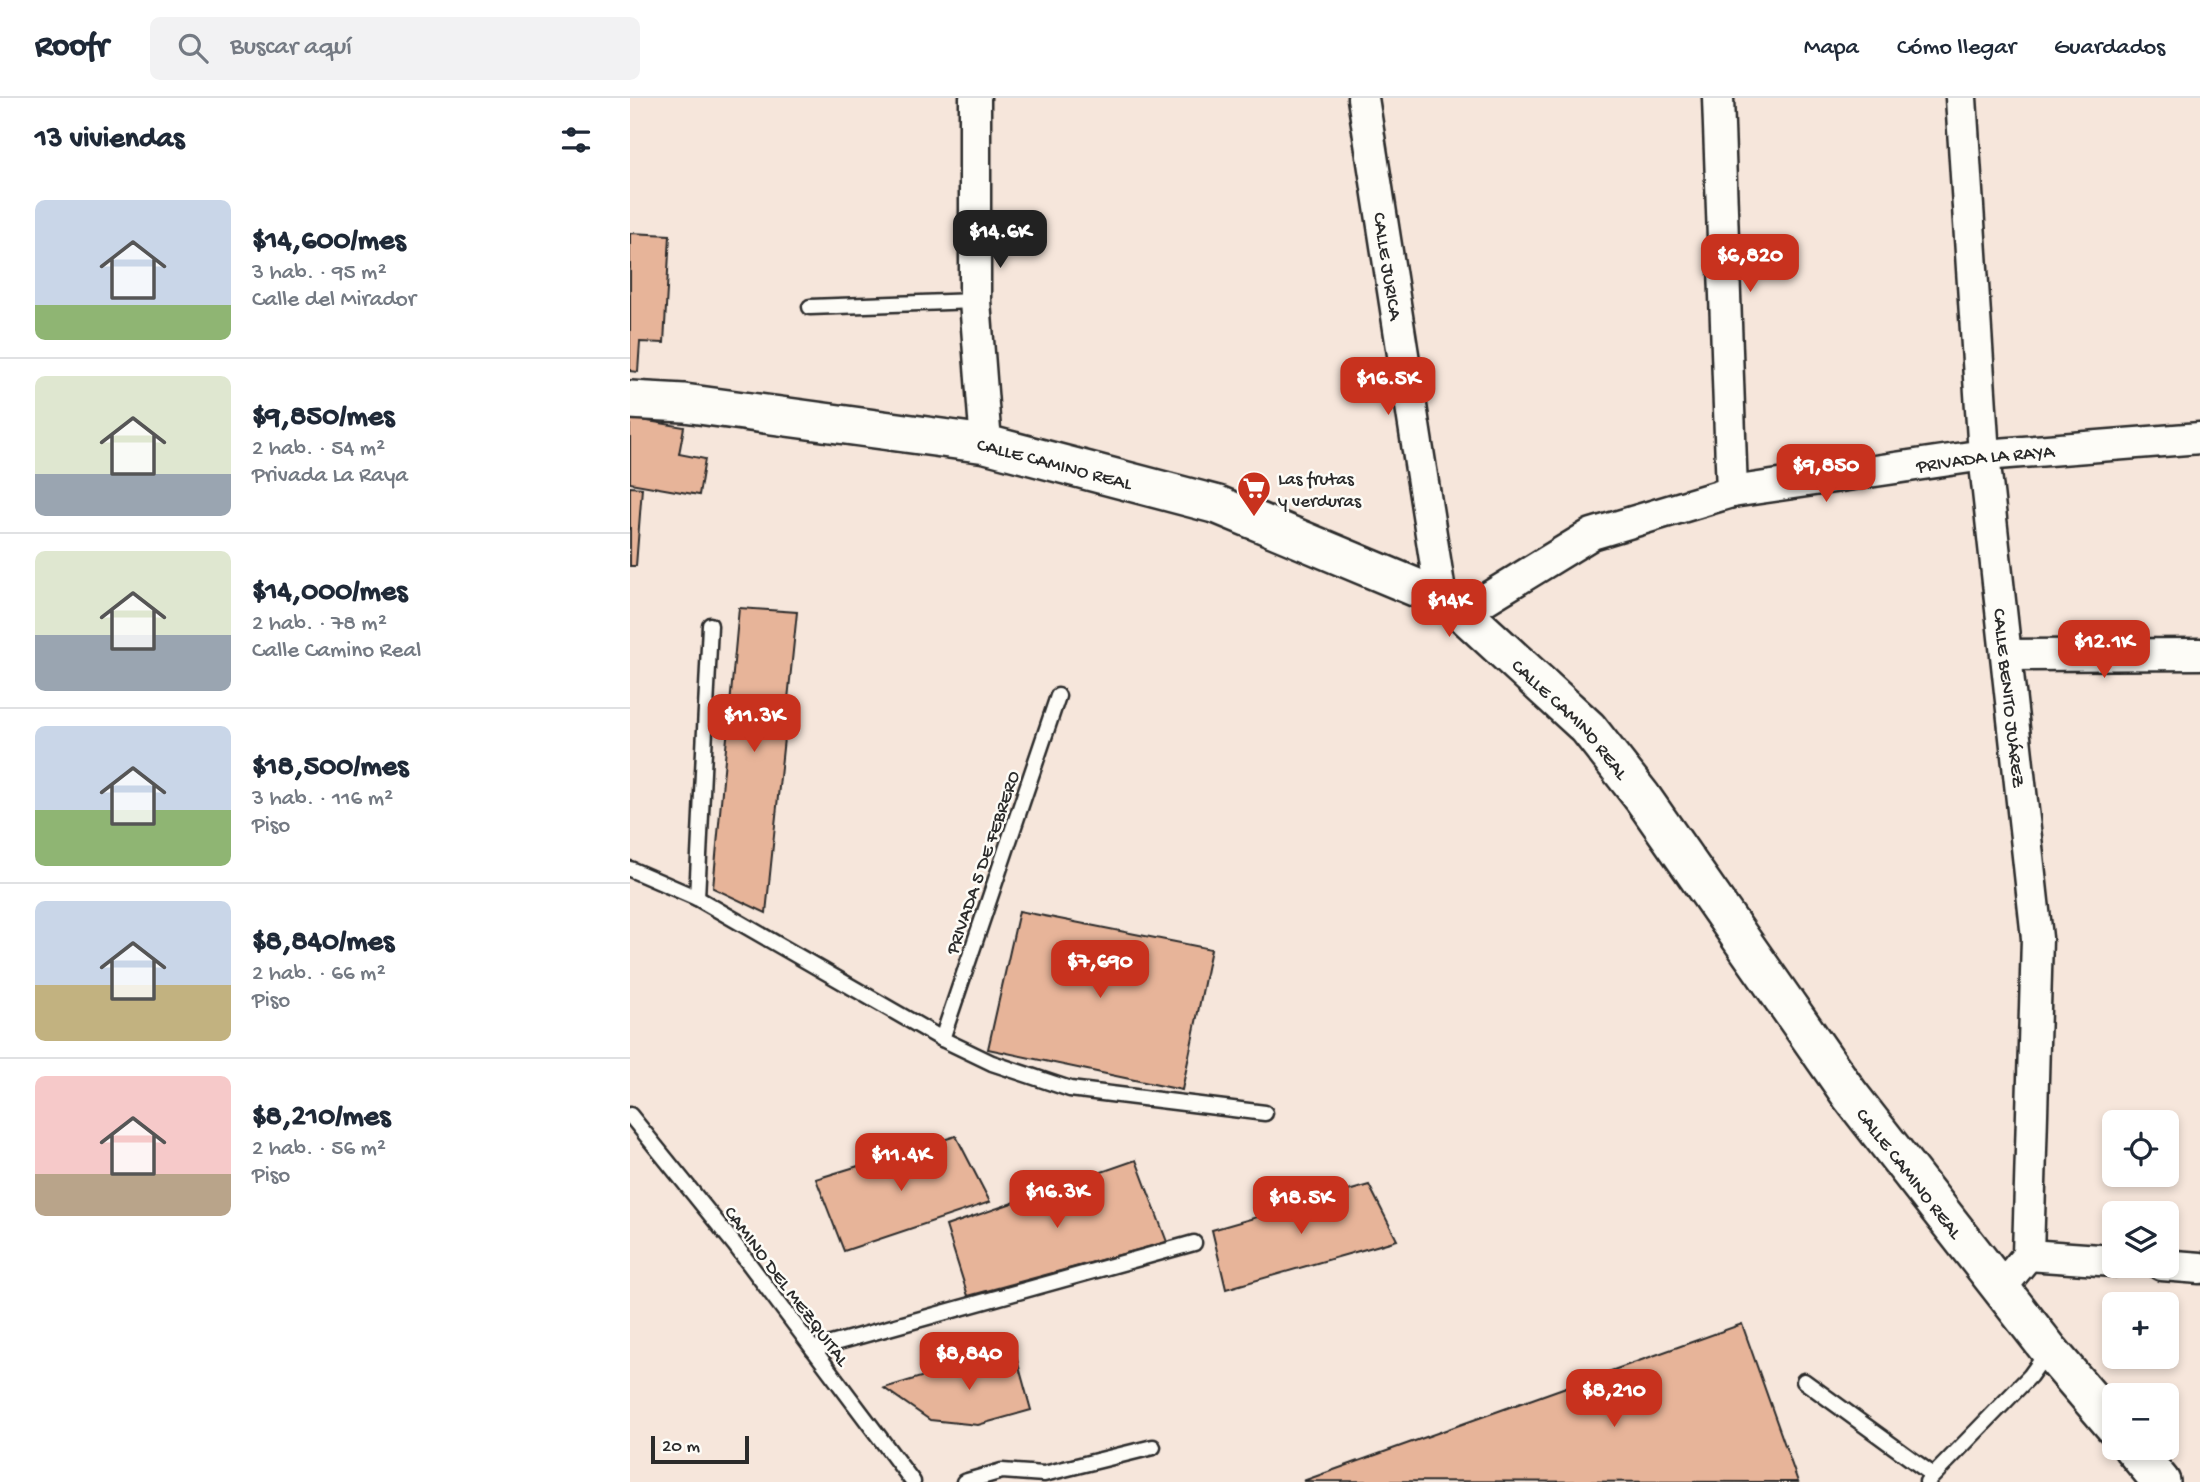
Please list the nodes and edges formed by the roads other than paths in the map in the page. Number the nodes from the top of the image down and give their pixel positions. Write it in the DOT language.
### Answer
graph roads {
  1 [pos="975,98"];
  2 [pos="1363,98"];
  3 [pos="1718,98"];
  4 [pos="1961,98"];
  5 [pos="975,301"];
  6 [pos="810,307"];
  7 [pos="630,400"];
  8 [pos="2200,438"];
  9 [pos="986,444"];
  10 [pos="1984,455"];
  11 [pos="1732,492"];
  12 [pos="1452,606"];
  13 [pos="710,625"];
  14 [pos="2200,654"];
  15 [pos="2008,655"];
  16 [pos="1058,696"];
  17 [pos="630,869"];
  18 [pos="697,898"];
  19 [pos="942,1039"];
  20 [pos="1265,1113"];
  21 [pos="630,1115"];
  22 [pos="1195,1243"];
  23 [pos="2028,1255"];
  24 [pos="2102,1261"];
  25 [pos="2179,1266"];
  26 [pos="2200,1268"];
  27 [pos="2001,1288"];
  28 [pos="813,1349"];
  29 [pos="2049,1350"];
  30 [pos="1804,1381"];
  31 [pos="2102,1412"];
  32 [pos="1153,1447"];
  33 [pos="2143,1460"];
  34 [pos="1930,1479"];
  35 [pos="913,1482"];
  36 [pos="964,1482"];
  37 [pos="2161,1482"];
  1 -- 5 [label="street"];
  2 -- 12 [label="street, CALLE JURICA"];
  3 -- 11 [label="street"];
  4 -- 10 [label="street, CALLE BENITO JUÁREZ"];
  5 -- 6 [label="lane"];
  5 -- 9 [label="street"];
  7 -- 9 [label="street, CALLE CAMINO REAL"];
  8 -- 10 [label="street, PRIVADA LA RAYA"];
  9 -- 12 [label="street, CALLE CAMINO REAL"];
  10 -- 11 [label="street, PRIVADA LA RAYA"];
  10 -- 15 [label="street, CALLE BENITO JUÁREZ"];
  11 -- 12 [label="street, PRIVADA LA RAYA"];
  12 -- 27 [label="street, CALLE CAMINO REAL"];
  13 -- 18 [label="lane"];
  14 -- 15 [label="street"];
  15 -- 23 [label="street, CALLE BENITO JUÁREZ"];
  16 -- 19 [label="lane, PRIVADA 5 DE FEBRERO"];
  17 -- 18 [label="lane"];
  18 -- 19 [label="lane"];
  19 -- 20 [label="lane"];
  21 -- 28 [label="lane, CAMINO DEL MEZQUITAL"];
  22 -- 28 [label="lane"];
  23 -- 24 [label="street"];
  23 -- 27 [label="street"];
  25 -- 26 [label="street"];
  27 -- 29 [label="street, CALLE CAMINO REAL"];
  28 -- 35 [label="lane, CAMINO DEL MEZQUITAL"];
  29 -- 31 [label="street, CALLE CAMINO REAL"];
  29 -- 34 [label="lane"];
  30 -- 34 [label="lane"];
  32 -- 36 [label="lane"];
  33 -- 37 [label="street"];
}
